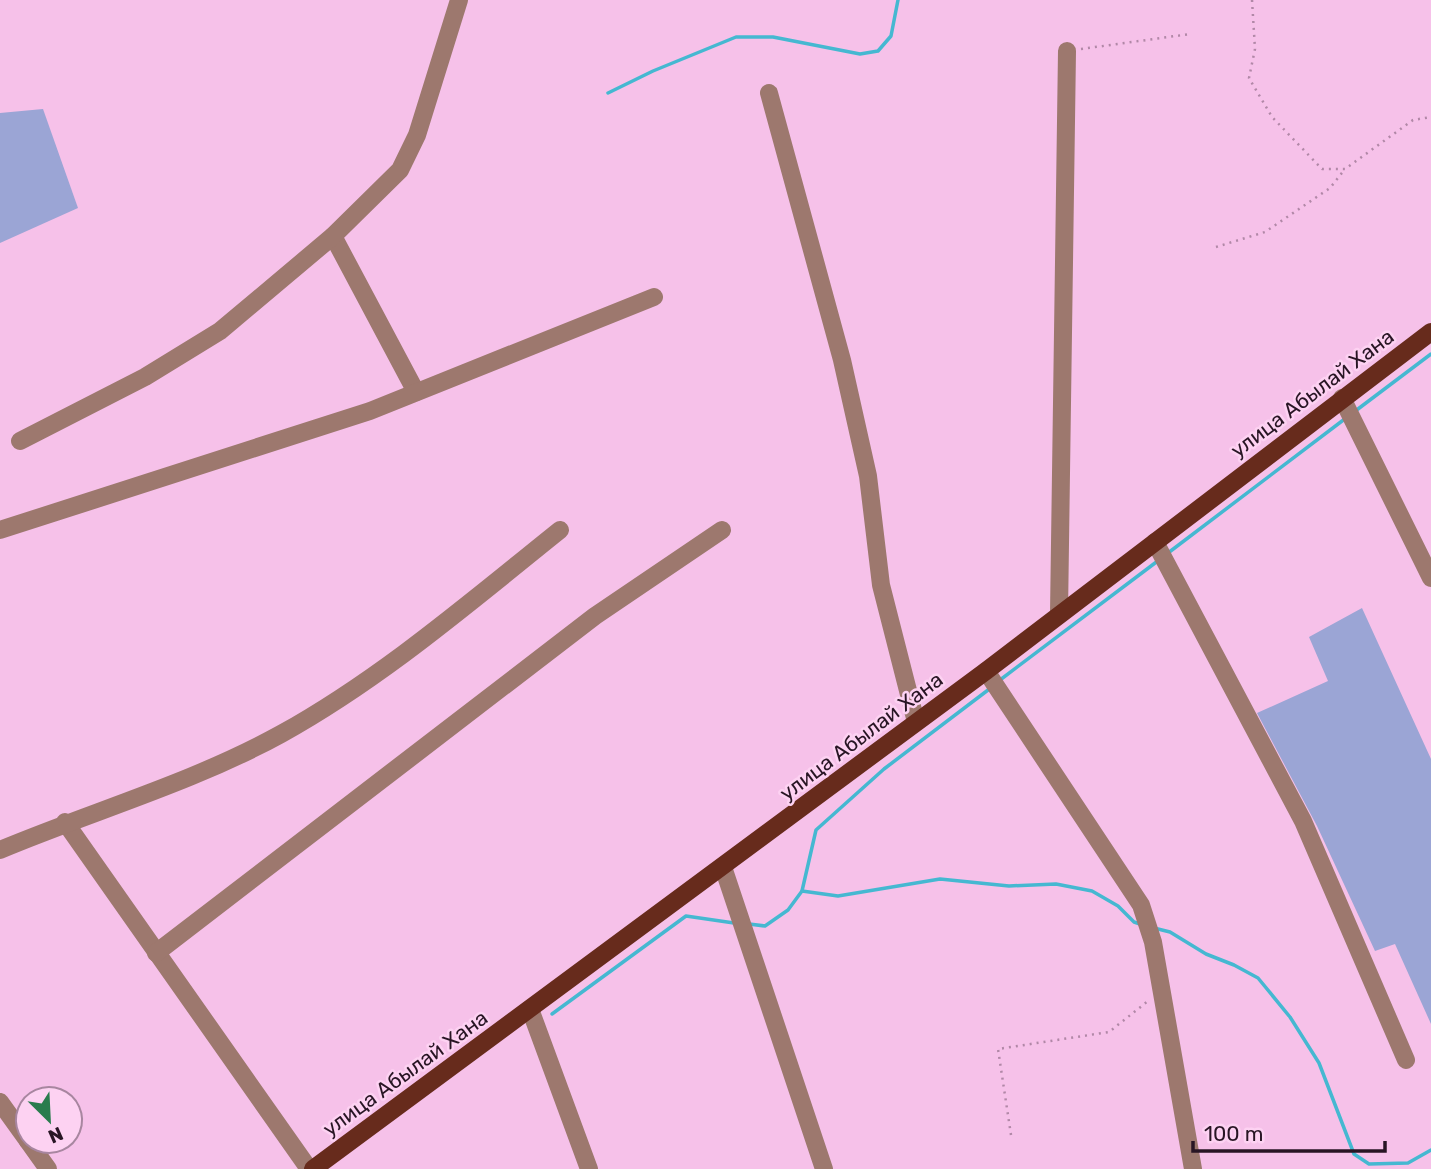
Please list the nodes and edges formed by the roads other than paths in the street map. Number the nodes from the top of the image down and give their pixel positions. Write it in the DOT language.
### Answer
graph roads {
  1 [pos="459,0"];
  2 [pos="1067,51"];
  3 [pos="769,93"];
  4 [pos="333,236"];
  5 [pos="654,297"];
  6 [pos="1431,332"];
  7 [pos="416,392"];
  8 [pos="1342,398"];
  9 [pos="20,441"];
  10 [pos="0,530"];
  11 [pos="560,530"];
  12 [pos="722,530"];
  13 [pos="1155,542"];
  14 [pos="1431,578"];
  15 [pos="1059,614"];
  16 [pos="986,671"];
  17 [pos="916,722"];
  18 [pos="65,822"];
  19 [pos="0,850"];
  20 [pos="723,867"];
  21 [pos="156,953"];
  22 [pos="530,1009"];
  23 [pos="1406,1060"];
  24 [pos="0,1102"];
  25 [pos="14,1122"];
  26 [pos="311,1169"];
  27 [pos="589,1169"];
  28 [pos="824,1169"];
  29 [pos="1193,1169"];
  1 -- 4 [label="street"];
  2 -- 15 [label="street"];
  3 -- 17 [label="street"];
  4 -- 7 [label="street"];
  4 -- 9 [label="street"];
  5 -- 7 [label="street"];
  6 -- 8 [label="main road, улица Абылай Хана"];
  7 -- 10 [label="street"];
  8 -- 13 [label="main road, улица Абылай Хана"];
  8 -- 14 [label="street"];
  11 -- 18 [label="street"];
  12 -- 21 [label="street"];
  13 -- 15 [label="main road, улица Абылай Хана"];
  13 -- 23 [label="street"];
  15 -- 16 [label="main road, улица Абылай Хана"];
  16 -- 17 [label="main road, улица Абылай Хана"];
  16 -- 29 [label="street"];
  17 -- 20 [label="main road, улица Абылай Хана"];
  18 -- 19 [label="street"];
  18 -- 21 [label="street"];
  20 -- 22 [label="main road, улица Абылай Хана"];
  20 -- 28 [label="street"];
  21 -- 26 [label="street"];
  22 -- 26 [label="main road, улица Абылай Хана"];
  22 -- 27 [label="street"];
  24 -- 25 [label="street"];
}
